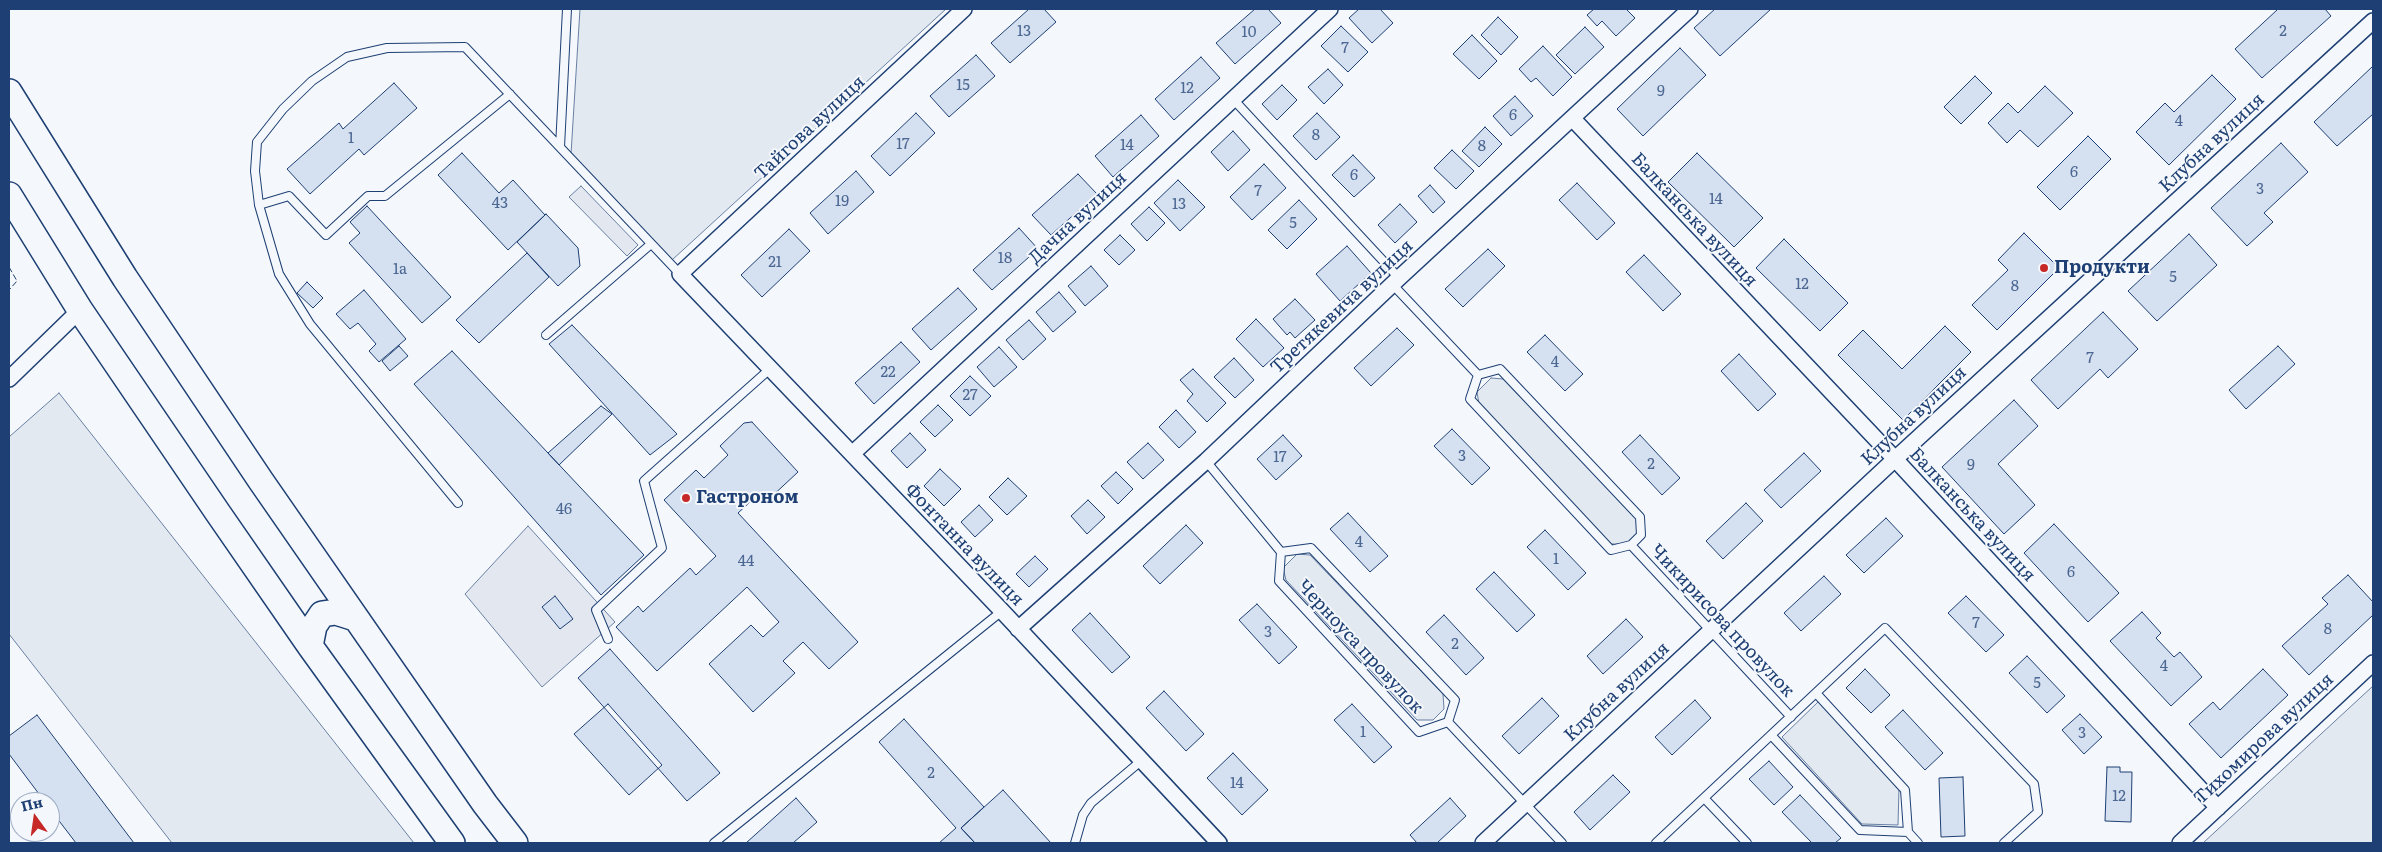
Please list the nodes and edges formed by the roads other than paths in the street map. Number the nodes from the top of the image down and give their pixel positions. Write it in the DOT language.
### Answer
graph roads {
  1 [pos="567,9"];
  2 [pos="964,9"];
  3 [pos="1330,9"];
  4 [pos="1690,9"];
  5 [pos="2373,20"];
  6 [pos="9,92"];
  7 [pos="510,94"];
  8 [pos="1233,99"];
  9 [pos="1573,119"];
  10 [pos="560,147"];
  11 [pos="9,195"];
  12 [pos="259,205"];
  13 [pos="651,244"];
  14 [pos="680,274"];
  15 [pos="1396,282"];
  16 [pos="80,310"];
  17 [pos="546,335"];
  18 [pos="770,368"];
  19 [pos="1478,375"];
  20 [pos="9,378"];
  21 [pos="852,454"];
  22 [pos="1895,459"];
  23 [pos="1206,462"];
  24 [pos="458,504"];
  25 [pos="1632,545"];
  26 [pos="1282,552"];
  27 [pos="1002,611"];
  28 [pos="355,618"];
  29 [pos="1018,629"];
  30 [pos="1710,630"];
  31 [pos="608,639"];
  32 [pos="310,646"];
  33 [pos="2373,663"];
  34 [pos="1816,693"];
  35 [pos="1791,717"];
  36 [pos="1448,722"];
  37 [pos="1772,736"];
  38 [pos="1141,760"];
  39 [pos="1705,799"];
  40 [pos="1526,804"];
  41 [pos="2218,808"];
  42 [pos="1908,832"];
  43 [pos="452,843"];
  44 [pos="515,843"];
  45 [pos="714,843"];
  46 [pos="1075,843"];
  47 [pos="1219,843"];
  48 [pos="1483,843"];
  49 [pos="1562,843"];
  50 [pos="1656,843"];
  51 [pos="1747,843"];
  52 [pos="1918,843"];
  53 [pos="2004,843"];
  54 [pos="2180,843"];
  1 -- 10 [label="lane"];
  2 -- 14 [label="street, Тайгова вулиця"];
  3 -- 8 [label="street, Дачна вулиця"];
  4 -- 9 [label="street, Третякевича вулиця"];
  5 -- 22 [label="street, Клубна вулиця"];
  6 -- 28 [label="main road"];
  7 -- 10 [label="lane"];
  7 -- 12 [label="lane"];
  7 -- 12 [label="lane"];
  8 -- 15 [label="lane"];
  8 -- 21 [label="street, Дачна вулиця"];
  9 -- 15 [label="street, Третякевича вулиця"];
  9 -- 22 [label="street, Балканська вулиця"];
  10 -- 13 [label="lane"];
  11 -- 16 [label="main road"];
  12 -- 24 [label="lane"];
  13 -- 14 [label="lane"];
  13 -- 17 [label="lane"];
  14 -- 18 [label="street, Фонтанна вулиця"];
  15 -- 19 [label="lane"];
  15 -- 23 [label="street, Третякевича вулиця"];
  16 -- 20 [label="street"];
  16 -- 32 [label="main road"];
  18 -- 21 [label="street, Фонтанна вулиця"];
  18 -- 31 [label="lane"];
  19 -- 25 [label="lane, Чикирисова провулок"];
  19 -- 25 [label="lane, Чикирисова провулок"];
  21 -- 27 [label="street, Фонтанна вулиця"];
  22 -- 30 [label="street, Клубна вулиця"];
  22 -- 41 [label="street, Балканська вулиця"];
  23 -- 26 [label="lane"];
  23 -- 29 [label="street, Третякевича вулиця"];
  25 -- 30 [label="lane, Чикирисова провулок"];
  26 -- 36 [label="lane, Черноуса провулок"];
  26 -- 36 [label="lane, Черноуса провулок"];
  27 -- 29 [label="street, Фонтанна вулиця"];
  27 -- 45 [label="lane"];
  28 -- 32 [label="main road"];
  28 -- 44 [label="main road"];
  29 -- 38 [label="street, Фонтанна вулиця"];
  30 -- 35 [label="lane, Чикирисова провулок"];
  30 -- 40 [label="street, Клубна вулиця"];
  32 -- 43 [label="main road"];
  33 -- 41 [label="street, Тихомирова вулиця"];
  34 -- 35 [label="lane"];
  34 -- 42 [label="lane"];
  34 -- 53 [label="lane"];
  35 -- 37 [label="lane"];
  36 -- 40 [label="lane"];
  37 -- 39 [label="lane"];
  37 -- 42 [label="lane"];
  38 -- 46 [label="lane"];
  38 -- 47 [label="street, Фонтанна вулиця"];
  39 -- 50 [label="lane"];
  39 -- 51 [label="lane"];
  40 -- 48 [label="street, Клубна вулиця"];
  40 -- 49 [label="lane"];
  41 -- 54 [label="street, Тихомирова вулиця"];
  42 -- 52 [label="lane"];
}
